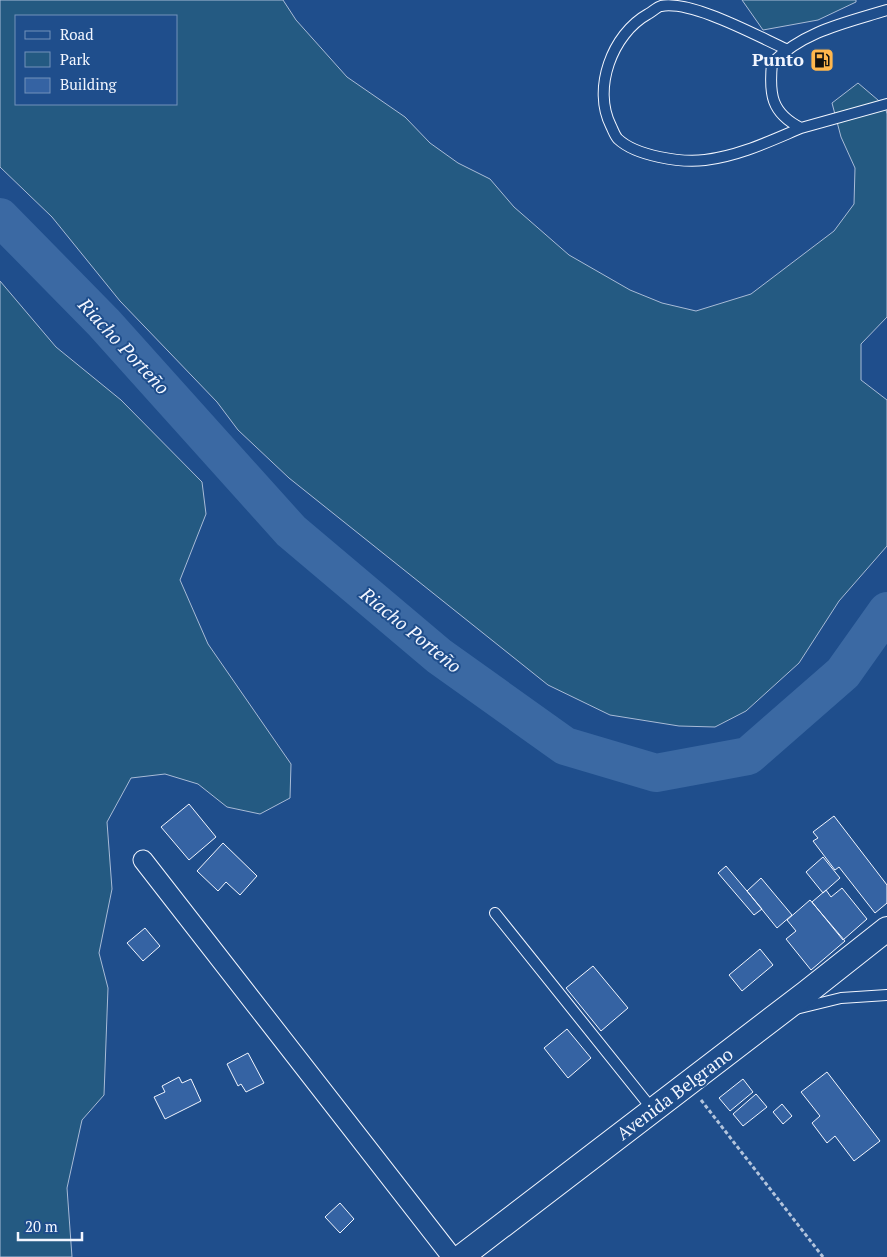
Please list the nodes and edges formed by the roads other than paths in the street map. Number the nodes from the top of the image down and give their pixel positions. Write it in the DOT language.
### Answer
graph roads {
  1 [pos="887,10"];
  2 [pos="786,49"];
  3 [pos="887,104"];
  4 [pos="801,128"];
  5 [pos="143,860"];
  6 [pos="495,913"];
  7 [pos="887,929"];
  8 [pos="887,995"];
  9 [pos="783,1012"];
  10 [pos="653,1110"];
  11 [pos="452,1257"];
  12 [pos="461,1257"];
  1 -- 2 [label="lane"];
  2 -- 4 [label="lane"];
  2 -- 4 [label="lane"];
  3 -- 4 [label="lane"];
  5 -- 11 [label="street"];
  6 -- 10 [label="lane"];
  7 -- 9 [label="street, Avenida Belgrano"];
  8 -- 9 [label="lane"];
  9 -- 10 [label="street, Avenida Belgrano"];
  10 -- 12 [label="street, Avenida Belgrano"];
}
